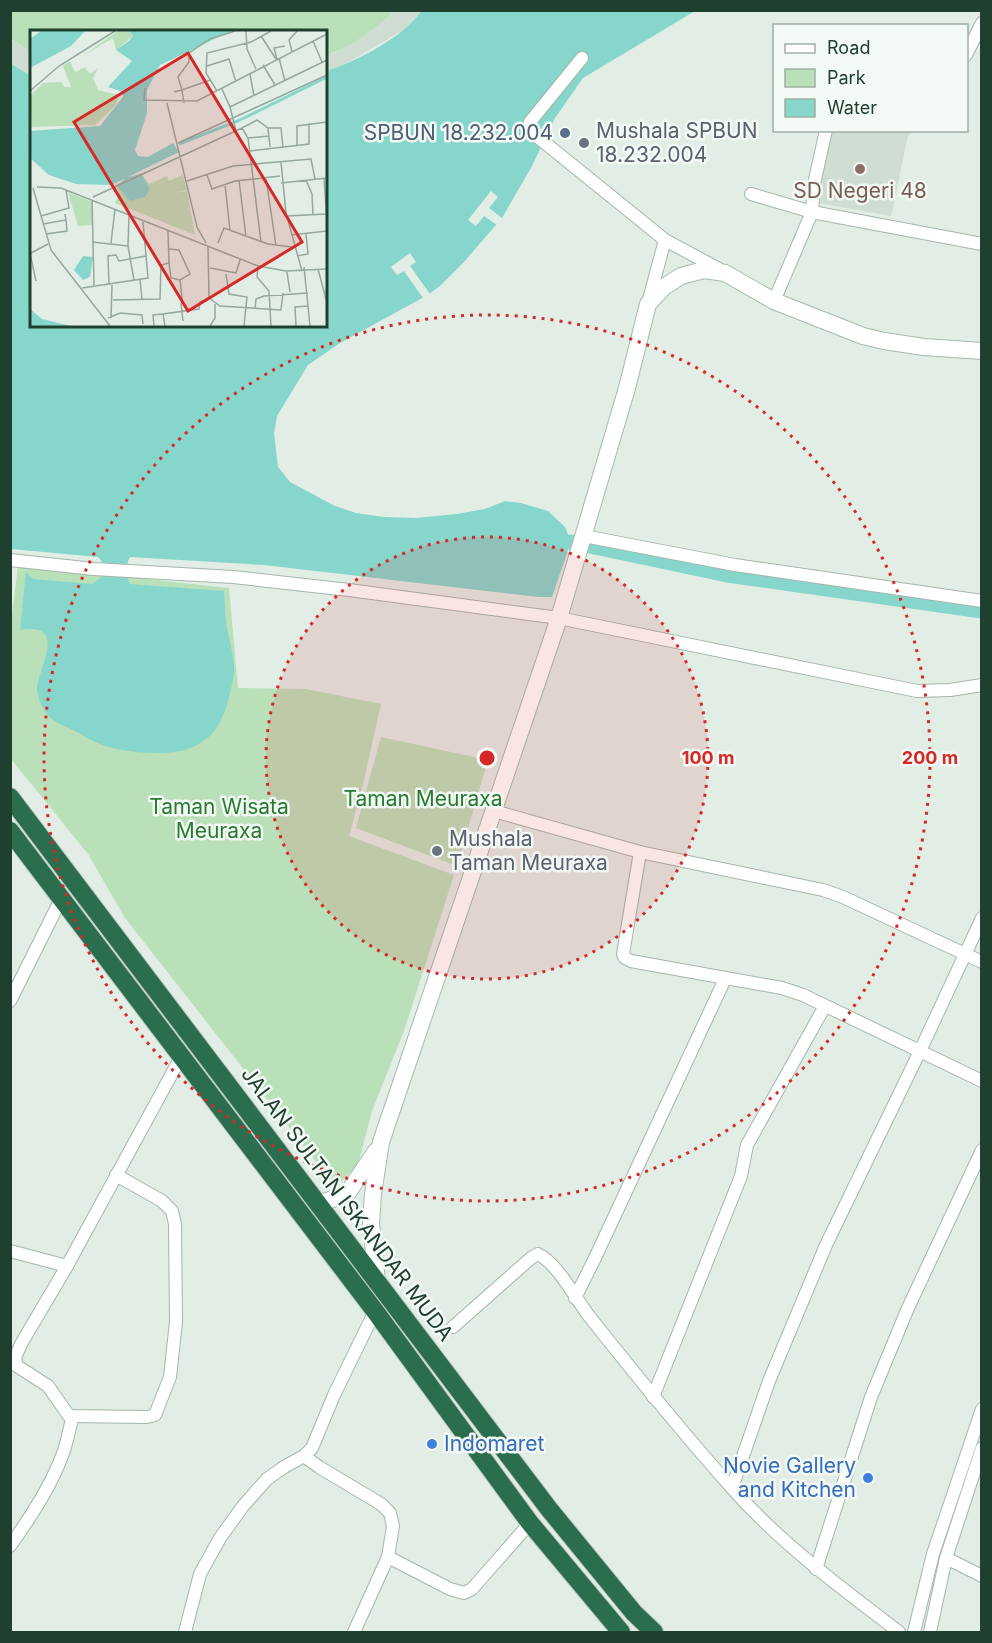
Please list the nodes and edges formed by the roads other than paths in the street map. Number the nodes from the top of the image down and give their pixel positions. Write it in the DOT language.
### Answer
graph roads {
  1 [pos="981,23"];
  2 [pos="968,51"];
  3 [pos="582,58"];
  4 [pos="825,132"];
  5 [pos="751,194"];
  6 [pos="813,213"];
  7 [pos="665,240"];
  8 [pos="981,243"];
  9 [pos="725,273"];
  10 [pos="774,301"];
  11 [pos="648,304"];
  12 [pos="981,351"];
  13 [pos="583,540"];
  14 [pos="10,560"];
  15 [pos="981,601"];
  16 [pos="560,614"];
  17 [pos="981,685"];
  18 [pos="10,797"];
  19 [pos="494,811"];
  20 [pos="10,831"];
  21 [pos="640,852"];
  22 [pos="61,899"];
  23 [pos="981,918"];
  24 [pos="964,954"];
  25 [pos="981,962"];
  26 [pos="725,979"];
  27 [pos="10,1001"];
  28 [pos="825,1006"];
  29 [pos="920,1051"];
  30 [pos="181,1057"];
  31 [pos="981,1081"];
  32 [pos="381,1142"];
  33 [pos="981,1150"];
  34 [pos="116,1175"];
  35 [pos="318,1204"];
  36 [pos="10,1251"];
  37 [pos="67,1266"];
  38 [pos="376,1281"];
  39 [pos="575,1298"];
  40 [pos="375,1311"];
  41 [pos="453,1327"];
  42 [pos="653,1397"];
  43 [pos="981,1409"];
  44 [pos="73,1416"];
  45 [pos="981,1448"];
  46 [pos="304,1456"];
  47 [pos="732,1488"];
  48 [pos="951,1495"];
  49 [pos="964,1500"];
  50 [pos="530,1523"];
  51 [pos="10,1546"];
  52 [pos="388,1557"];
  53 [pos="946,1558"];
  54 [pos="816,1569"];
  55 [pos="981,1576"];
  56 [pos="617,1631"];
  57 [pos="185,1632"];
  58 [pos="354,1632"];
  59 [pos="654,1632"];
  60 [pos="899,1632"];
  61 [pos="914,1632"];
  62 [pos="930,1632"];
  1 -- 2 [label="street"];
  3 -- 7 [label="street"];
  4 -- 6 [label="street"];
  5 -- 6 [label="street"];
  6 -- 8 [label="street"];
  6 -- 10 [label="street"];
  7 -- 9 [label="street"];
  7 -- 11 [label="street"];
  9 -- 10 [label="street"];
  9 -- 11 [label="street"];
  10 -- 12 [label="street"];
  11 -- 13 [label="street"];
  13 -- 15 [label="street"];
  13 -- 16 [label="street"];
  14 -- 16 [label="street"];
  16 -- 17 [label="street"];
  16 -- 19 [label="street"];
  18 -- 35 [label="highway, JALAN SULTAN ISKANDAR MUDA"];
  19 -- 21 [label="street"];
  19 -- 32 [label="street"];
  20 -- 22 [label="highway, JALAN SULTAN ISKANDAR MUDA"];
  21 -- 24 [label="street"];
  21 -- 26 [label="street"];
  22 -- 27 [label="street"];
  22 -- 30 [label="highway, JALAN SULTAN ISKANDAR MUDA"];
  23 -- 24 [label="street"];
  24 -- 25 [label="street"];
  24 -- 29 [label="street"];
  26 -- 28 [label="street"];
  26 -- 39 [label="street"];
  28 -- 29 [label="street"];
  28 -- 42 [label="street"];
  29 -- 31 [label="street"];
  29 -- 47 [label="street"];
  30 -- 34 [label="street"];
  30 -- 40 [label="highway, JALAN SULTAN ISKANDAR MUDA"];
  32 -- 35 [label="street"];
  32 -- 38 [label="street"];
  33 -- 54 [label="street"];
  34 -- 37 [label="street"];
  34 -- 44 [label="street"];
  35 -- 38 [label="highway, JALAN SULTAN ISKANDAR MUDA"];
  36 -- 37 [label="street"];
  37 -- 44 [label="street"];
  38 -- 59 [label="highway, JALAN SULTAN ISKANDAR MUDA"];
  39 -- 41 [label="street"];
  39 -- 42 [label="street"];
  40 -- 46 [label="street"];
  40 -- 50 [label="highway, JALAN SULTAN ISKANDAR MUDA"];
  42 -- 47 [label="street"];
  43 -- 48 [label="street"];
  44 -- 51 [label="street"];
  45 -- 49 [label="street"];
  46 -- 52 [label="street"];
  46 -- 57 [label="street"];
  47 -- 54 [label="street"];
  48 -- 49 [label="street"];
  48 -- 61 [label="street"];
  49 -- 53 [label="street"];
  50 -- 52 [label="street"];
  50 -- 56 [label="highway, JALAN SULTAN ISKANDAR MUDA"];
  52 -- 58 [label="street"];
  53 -- 55 [label="street"];
  53 -- 62 [label="street"];
  54 -- 60 [label="street"];
}
